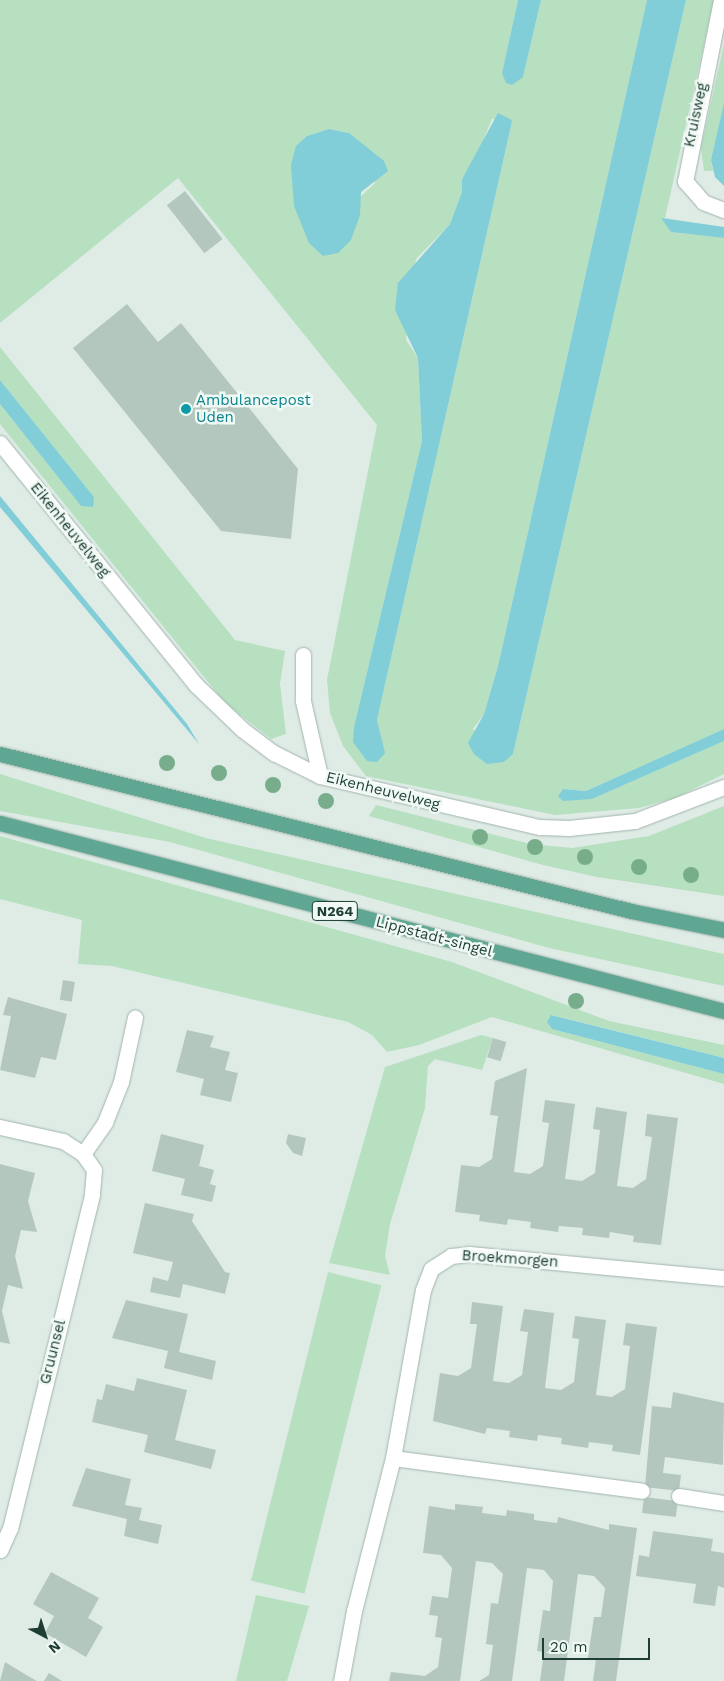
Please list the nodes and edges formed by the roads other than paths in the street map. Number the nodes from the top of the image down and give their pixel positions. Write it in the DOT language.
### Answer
graph roads {
  1 [pos="721,0"];
  2 [pos="724,210"];
  3 [pos="0,443"];
  4 [pos="303,655"];
  5 [pos="0,754"];
  6 [pos="320,776"];
  7 [pos="724,787"];
  8 [pos="0,823"];
  9 [pos="724,930"];
  10 [pos="724,1011"];
  11 [pos="135,1017"];
  12 [pos="0,1126"];
  13 [pos="83,1154"];
  14 [pos="724,1278"];
  15 [pos="393,1458"];
  16 [pos="642,1491"];
  17 [pos="679,1496"];
  18 [pos="724,1503"];
  19 [pos="0,1550"];
  20 [pos="341,1681"];
  1 -- 2 [label="street, Kruisweg"];
  3 -- 6 [label="street, Eikenheuvelweg"];
  4 -- 6 [label="street"];
  5 -- 9 [label="main road"];
  6 -- 7 [label="street, Eikenheuvelweg"];
  8 -- 10 [label="main road, Lippstadt-singel / N264"];
  11 -- 13 [label="street"];
  12 -- 13 [label="street"];
  13 -- 19 [label="street, Gruunsel"];
  14 -- 15 [label="street, Broekmorgen"];
  15 -- 16 [label="street"];
  15 -- 20 [label="street, Broekmorgen"];
  17 -- 18 [label="street"];
}
